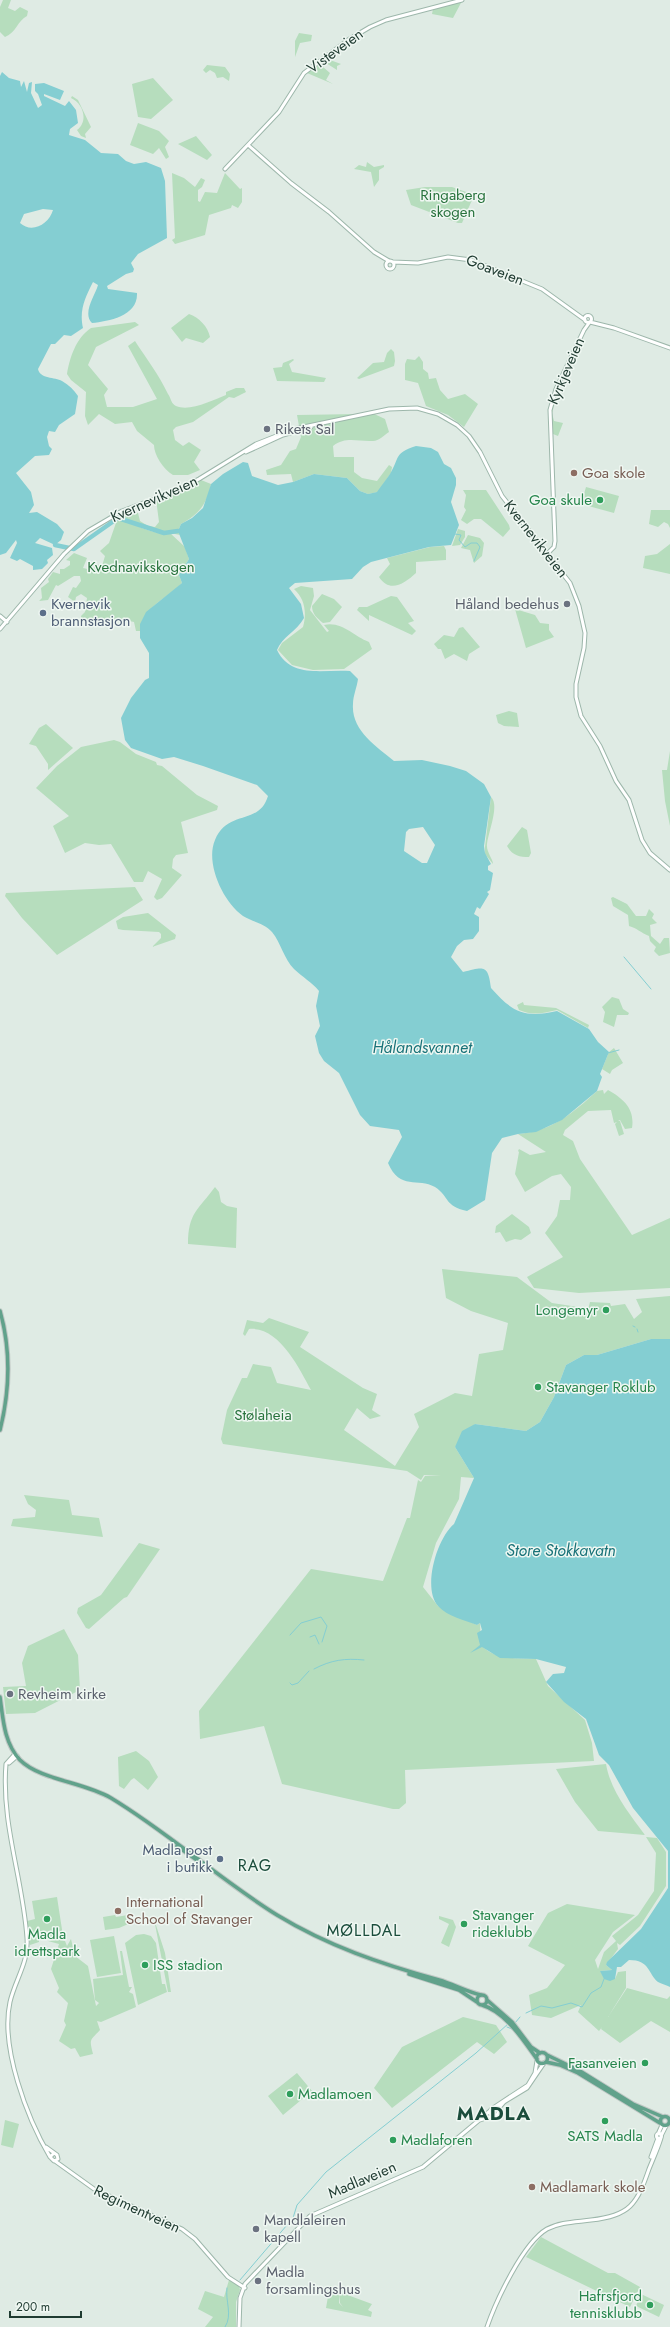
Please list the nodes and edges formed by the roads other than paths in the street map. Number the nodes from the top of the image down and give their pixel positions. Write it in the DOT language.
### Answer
graph roads {
  1 [pos="462,0"];
  2 [pos="248,145"];
  3 [pos="225,169"];
  4 [pos="388,262"];
  5 [pos="393,262"];
  6 [pos="404,264"];
  7 [pos="393,267"];
  8 [pos="578,314"];
  9 [pos="586,316"];
  10 [pos="591,318"];
  11 [pos="585,321"];
  12 [pos="590,322"];
  13 [pos="598,323"];
  14 [pos="584,330"];
  15 [pos="670,348"];
  16 [pos="548,553"];
  17 [pos="0,616"];
  18 [pos="7,622"];
  19 [pos="0,629"];
  20 [pos="670,870"];
  21 [pos="0,1311"];
  22 [pos="0,1430"];
  23 [pos="0,1697"];
  24 [pos="16,1755"];
  25 [pos="397,1969"];
  26 [pos="481,1995"];
  27 [pos="487,2000"];
  28 [pos="477,2002"];
  29 [pos="482,2005"];
  30 [pos="502,2014"];
  31 [pos="525,2042"];
  32 [pos="540,2053"];
  33 [pos="547,2056"];
  34 [pos="537,2060"];
  35 [pos="545,2062"];
  36 [pos="491,2109"];
  37 [pos="497,2110"];
  38 [pos="493,2116"];
  39 [pos="663,2117"];
  40 [pos="670,2120"];
  41 [pos="475,2122"];
  42 [pos="665,2125"];
  43 [pos="44,2146"];
  44 [pos="54,2153"];
  45 [pos="50,2157"];
  46 [pos="58,2157"];
  47 [pos="55,2161"];
  48 [pos="69,2172"];
  49 [pos="245,2286"];
  50 [pos="239,2327"];
  51 [pos="487,2327"];
  1 -- 2 [label="main road, Visteveien"];
  2 -- 3 [label="main road, Visteveien"];
  2 -- 4 [label="main road"];
  4 -- 5 [label="main road, Goaveien"];
  4 -- 7 [label="main road"];
  5 -- 6 [label="main road, Goaveien"];
  5 -- 7 [label="main road"];
  6 -- 7 [label="main road, Goaveien"];
  6 -- 8 [label="main road, Goaveien"];
  8 -- 9 [label="main road, Goaveien"];
  8 -- 11 [label="main road, Goaveien"];
  9 -- 10 [label="main road, Goaveien"];
  9 -- 11 [label="main road"];
  10 -- 12 [label="main road"];
  10 -- 13 [label="main road, Goaveien"];
  11 -- 12 [label="main road, Goaveien"];
  11 -- 14 [label="main road, Kyrkjeveien"];
  12 -- 13 [label="main road, Goaveien"];
  12 -- 14 [label="main road, Kyrkjeveien"];
  13 -- 15 [label="main road, Goaveien"];
  14 -- 16 [label="main road, Kyrkjeveien"];
  16 -- 18 [label="main road, Kvernevikveien"];
  16 -- 20 [label="main road, Kvernevikveien"];
  17 -- 18 [label="main road"];
  18 -- 19 [label="main road, Kvernevikveien"];
  21 -- 22 [label="main road"];
  23 -- 24 [label="main road"];
  24 -- 25 [label="main road"];
  24 -- 43 [label="main road"];
  25 -- 26 [label="main road"];
  25 -- 28 [label="main road"];
  26 -- 27 [label="main road"];
  26 -- 28 [label="main road"];
  27 -- 29 [label="main road"];
  27 -- 30 [label="main road"];
  28 -- 29 [label="main road"];
  29 -- 30 [label="main road"];
  30 -- 31 [label="main road"];
  31 -- 32 [label="main road"];
  31 -- 34 [label="main road"];
  32 -- 33 [label="main road"];
  32 -- 34 [label="main road"];
  33 -- 35 [label="main road"];
  33 -- 39 [label="main road"];
  34 -- 35 [label="main road"];
  34 -- 36 [label="main road, Madlaveien"];
  35 -- 37 [label="main road"];
  35 -- 42 [label="main road"];
  36 -- 37 [label="main road"];
  36 -- 38 [label="main road"];
  36 -- 41 [label="main road, Madlaveien"];
  37 -- 38 [label="main road"];
  38 -- 41 [label="main road, Madlaveien"];
  39 -- 40 [label="main road"];
  39 -- 42 [label="main road"];
  40 -- 42 [label="main road"];
  41 -- 49 [label="main road, Madlaveien"];
  42 -- 51 [label="main road"];
  43 -- 44 [label="main road"];
  43 -- 45 [label="main road"];
  44 -- 45 [label="main road"];
  44 -- 46 [label="main road, Regimentveien"];
  45 -- 47 [label="main road, Regimentveien"];
  46 -- 47 [label="main road"];
  46 -- 48 [label="main road, Regimentveien"];
  47 -- 48 [label="main road, Regimentveien"];
  48 -- 49 [label="main road, Regimentveien"];
  49 -- 50 [label="main road, Madlaveien"];
}
